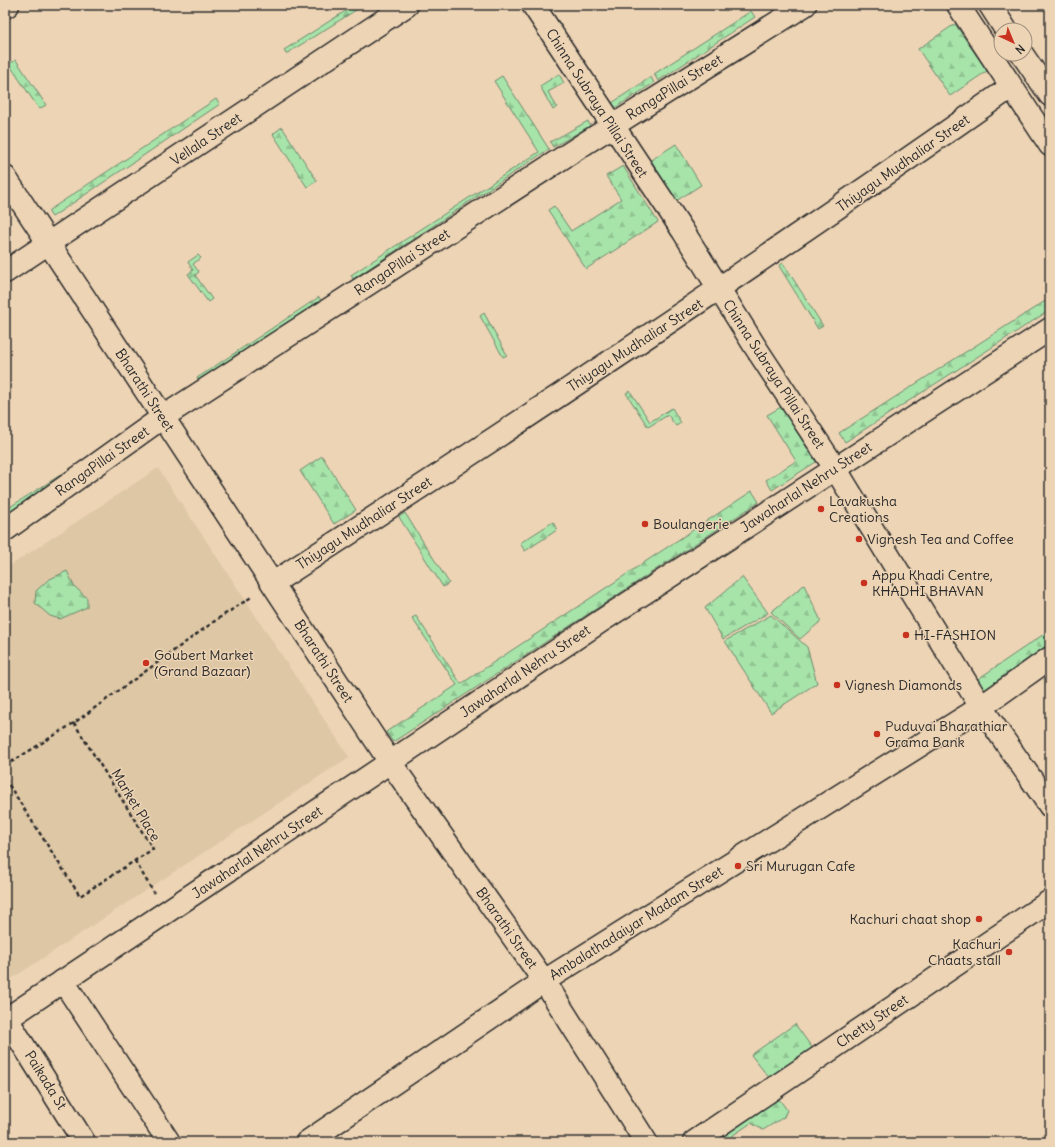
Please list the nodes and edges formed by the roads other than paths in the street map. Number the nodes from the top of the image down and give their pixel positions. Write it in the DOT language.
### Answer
graph roads {
  1 [pos="8,5"];
  2 [pos="407,5"];
  3 [pos="533,5"];
  4 [pos="805,5"];
  5 [pos="958,5"];
  6 [pos="990,5"];
  7 [pos="5,7"];
  8 [pos="1001,22"];
  9 [pos="1027,62"];
  10 [pos="1011,87"];
  11 [pos="1050,95"];
  12 [pos="612,126"];
  13 [pos="1050,145"];
  14 [pos="5,177"];
  15 [pos="49,243"];
  16 [pos="5,272"];
  17 [pos="719,289"];
  18 [pos="1050,329"];
  19 [pos="163,417"];
  20 [pos="835,468"];
  21 [pos="5,530"];
  22 [pos="273,583"];
  23 [pos="1050,658"];
  24 [pos="981,706"];
  25 [pos="390,762"];
  26 [pos="1050,806"];
  27 [pos="1050,901"];
  28 [pos="62,981"];
  29 [pos="544,981"];
  30 [pos="6,1019"];
  31 [pos="84,1142"];
  32 [pos="169,1142"];
  33 [pos="307,1142"];
  34 [pos="646,1142"];
  35 [pos="694,1142"];
  1 -- 7 [label="street"];
  2 -- 15 [label="street, Vellala Street"];
  3 -- 12 [label="street, Chinna Subraya Pillai Street"];
  4 -- 12 [label="street, RangaPillai Street"];
  5 -- 10 [label="street"];
  6 -- 8 [label="street"];
  9 -- 11 [label="street"];
  10 -- 13 [label="street"];
  10 -- 17 [label="street, Thiyagu Mudhaliar Street"];
  12 -- 17 [label="street, Chinna Subraya Pillai Street"];
  12 -- 19 [label="street, RangaPillai Street"];
  14 -- 15 [label="street, Bharathi Street"];
  15 -- 16 [label="street, Vellala Street"];
  15 -- 19 [label="street, Bharathi Street"];
  17 -- 20 [label="street, Chinna Subraya Pillai Street"];
  17 -- 22 [label="street, Thiyagu Mudhaliar Street"];
  18 -- 20 [label="street, Jawaharlal Nehru Street"];
  19 -- 21 [label="street, RangaPillai Street"];
  19 -- 22 [label="street, Bharathi Street"];
  20 -- 24 [label="street, Chinna Subraya Pillai Street"];
  20 -- 25 [label="street, Jawaharlal Nehru Street"];
  22 -- 25 [label="street, Bharathi Street"];
  23 -- 24 [label="street, Ambalathadaiyar Madam Street"];
  24 -- 26 [label="street, Chinna Subraya Pillai Street"];
  24 -- 29 [label="street, Ambalathadaiyar Madam Street"];
  25 -- 28 [label="street, Jawaharlal Nehru Street"];
  25 -- 29 [label="street, Bharathi Street"];
  27 -- 35 [label="street, Chetty Street"];
  28 -- 30 [label="street, Jawaharlal Nehru Street"];
  28 -- 32 [label="street"];
  29 -- 33 [label="street, Ambalathadaiyar Madam Street"];
  29 -- 34 [label="street, Bharathi Street"];
  30 -- 31 [label="street, Paikada St"];
}
